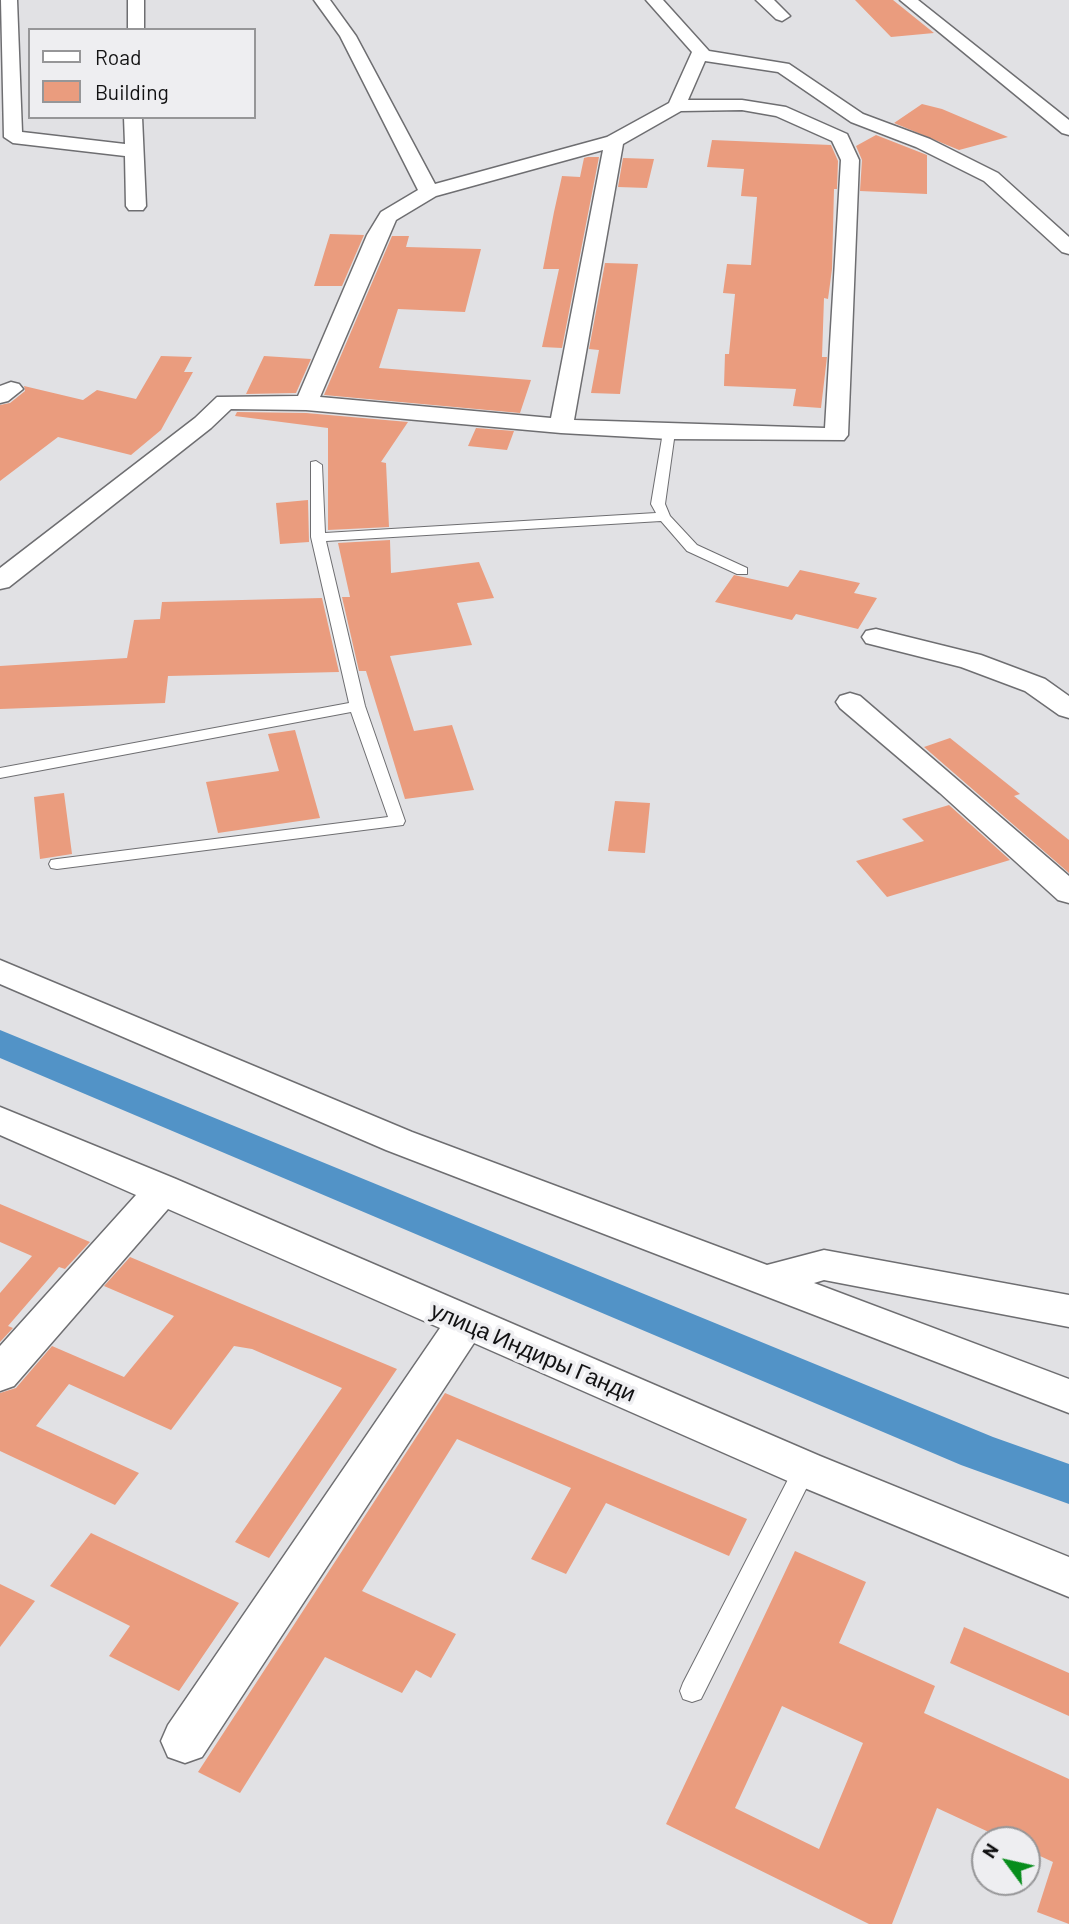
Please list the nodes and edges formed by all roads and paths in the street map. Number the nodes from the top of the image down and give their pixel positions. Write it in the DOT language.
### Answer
graph roads {
  1 [pos="136,0"];
  2 [pos="323,0"];
  3 [pos="654,0"];
  4 [pos="764,0"];
  5 [pos="908,0"];
  6 [pos="6,12"];
  7 [pos="782,16"];
  8 [pos="135,28"];
  9 [pos="699,55"];
  10 [pos="677,106"];
  11 [pos="133,119"];
  12 [pos="1069,129"];
  13 [pos="614,141"];
  14 [pos="132,151"];
  15 [pos="429,192"];
  16 [pos="136,206"];
  17 [pos="1069,248"];
  18 [pos="306,403"];
  19 [pos="561,426"];
  20 [pos="669,432"];
  21 [pos="316,465"];
  22 [pos="664,517"];
  23 [pos="318,537"];
  24 [pos="742,571"];
  25 [pos="0,581"];
  26 [pos="876,637"];
  27 [pos="1069,680"];
  28 [pos="1035,685"];
  29 [pos="850,702"];
  30 [pos="357,706"];
  31 [pos="1069,709"];
  32 [pos="0,773"];
  33 [pos="57,864"];
  34 [pos="1069,893"];
  35 [pos="0,971"];
  36 [pos="0,1120"];
  37 [pos="163,1189"];
  38 [pos="769,1280"];
  39 [pos="1069,1311"];
  40 [pos="465,1324"];
  41 [pos="0,1374"];
  42 [pos="1069,1396"];
  43 [pos="805,1469"];
  44 [pos="1069,1577"];
  45 [pos="692,1690"];
  46 [pos="185,1741"];
  1 -- 8 [label="street"];
  2 -- 15 [label="street"];
  3 -- 9 [label="street"];
  4 -- 7 [label="street"];
  5 -- 12 [label="street"];
  6 -- 14 [label="street"];
  9 -- 10 [label="street"];
  9 -- 17 [label="street"];
  10 -- 13 [label="street"];
  10 -- 20 [label="street"];
  11 -- 14 [label="street"];
  13 -- 15 [label="street"];
  13 -- 19 [label="street"];
  14 -- 16 [label="street"];
  15 -- 18 [label="street"];
  18 -- 19 [label="street"];
  18 -- 25 [label="street"];
  19 -- 20 [label="street"];
  20 -- 22 [label="lane"];
  21 -- 23 [label="lane"];
  22 -- 23 [label="lane"];
  22 -- 24 [label="lane"];
  23 -- 30 [label="lane"];
  26 -- 28 [label="street"];
  27 -- 28 [label="street"];
  28 -- 31 [label="street"];
  29 -- 34 [label="street"];
  30 -- 32 [label="lane"];
  30 -- 33 [label="lane"];
  35 -- 38 [label="street"];
  36 -- 37 [label="street, улица Индиры Ганди"];
  37 -- 40 [label="street, улица Индиры Ганди"];
  37 -- 41 [label="street"];
  38 -- 39 [label="street"];
  38 -- 42 [label="street"];
  40 -- 43 [label="street, улица Индиры Ганди"];
  40 -- 46 [label="street"];
  43 -- 44 [label="street, улица Индиры Ганди"];
  43 -- 45 [label="lane"];
}
